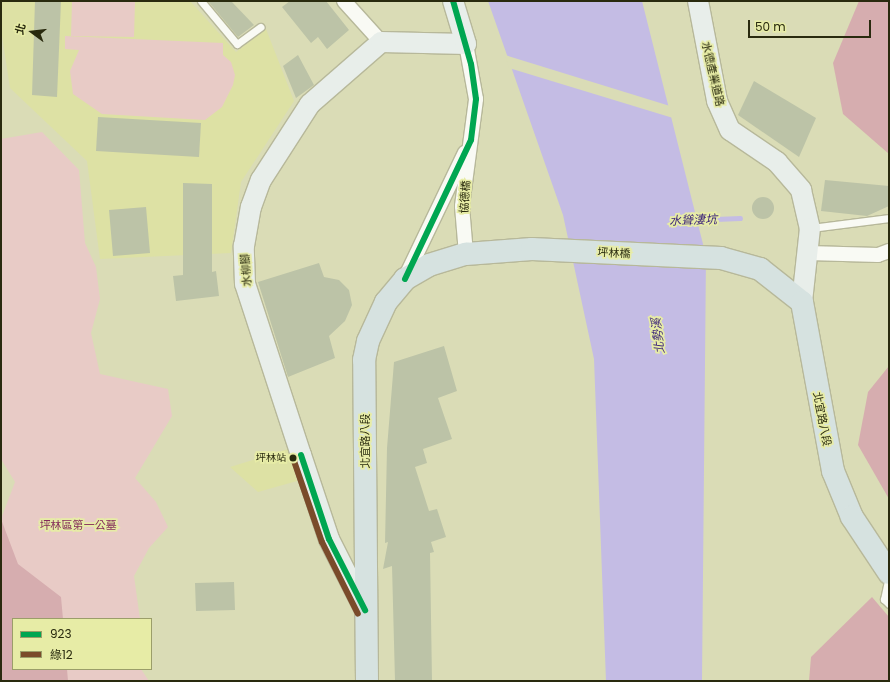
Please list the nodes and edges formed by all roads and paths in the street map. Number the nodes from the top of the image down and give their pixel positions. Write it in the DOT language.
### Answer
graph roads {
  1 [pos="201,1"];
  2 [pos="344,1"];
  3 [pos="453,1"];
  4 [pos="698,1"];
  5 [pos="260,27"];
  6 [pos="381,42"];
  7 [pos="466,44"];
  8 [pos="471,140"];
  9 [pos="889,218"];
  10 [pos="810,228"];
  11 [pos="889,251"];
  12 [pos="808,253"];
  13 [pos="466,254"];
  14 [pos="405,279"];
  15 [pos="802,302"];
  16 [pos="889,575"];
  17 [pos="889,604"];
  18 [pos="365,610"];
  19 [pos="367,681"];
  1 -- 5 [label="lane"];
  2 -- 6 [label="street"];
  3 -- 7 [label="main road"];
  4 -- 10 [label="main road, 水德產業道路"];
  6 -- 7 [label="main road"];
  6 -- 18 [label="main road, 水柳腳"];
  7 -- 8 [label="street, 協德橋"];
  8 -- 13 [label="street, 協德橋"];
  8 -- 14 [label="street, 協德橋"];
  9 -- 10 [label="lane"];
  10 -- 12 [label="main road, 水德產業道路"];
  11 -- 12 [label="street"];
  12 -- 15 [label="main road, 水德產業道路"];
  13 -- 14 [label="main road, 北宜路八段"];
  13 -- 15 [label="main road, 坪林橋"];
  14 -- 18 [label="main road, 北宜路八段"];
  15 -- 16 [label="main road, 北宜路八段"];
  16 -- 17 [label="lane"];
  18 -- 19 [label="main road, 北宜路八段"];
}
